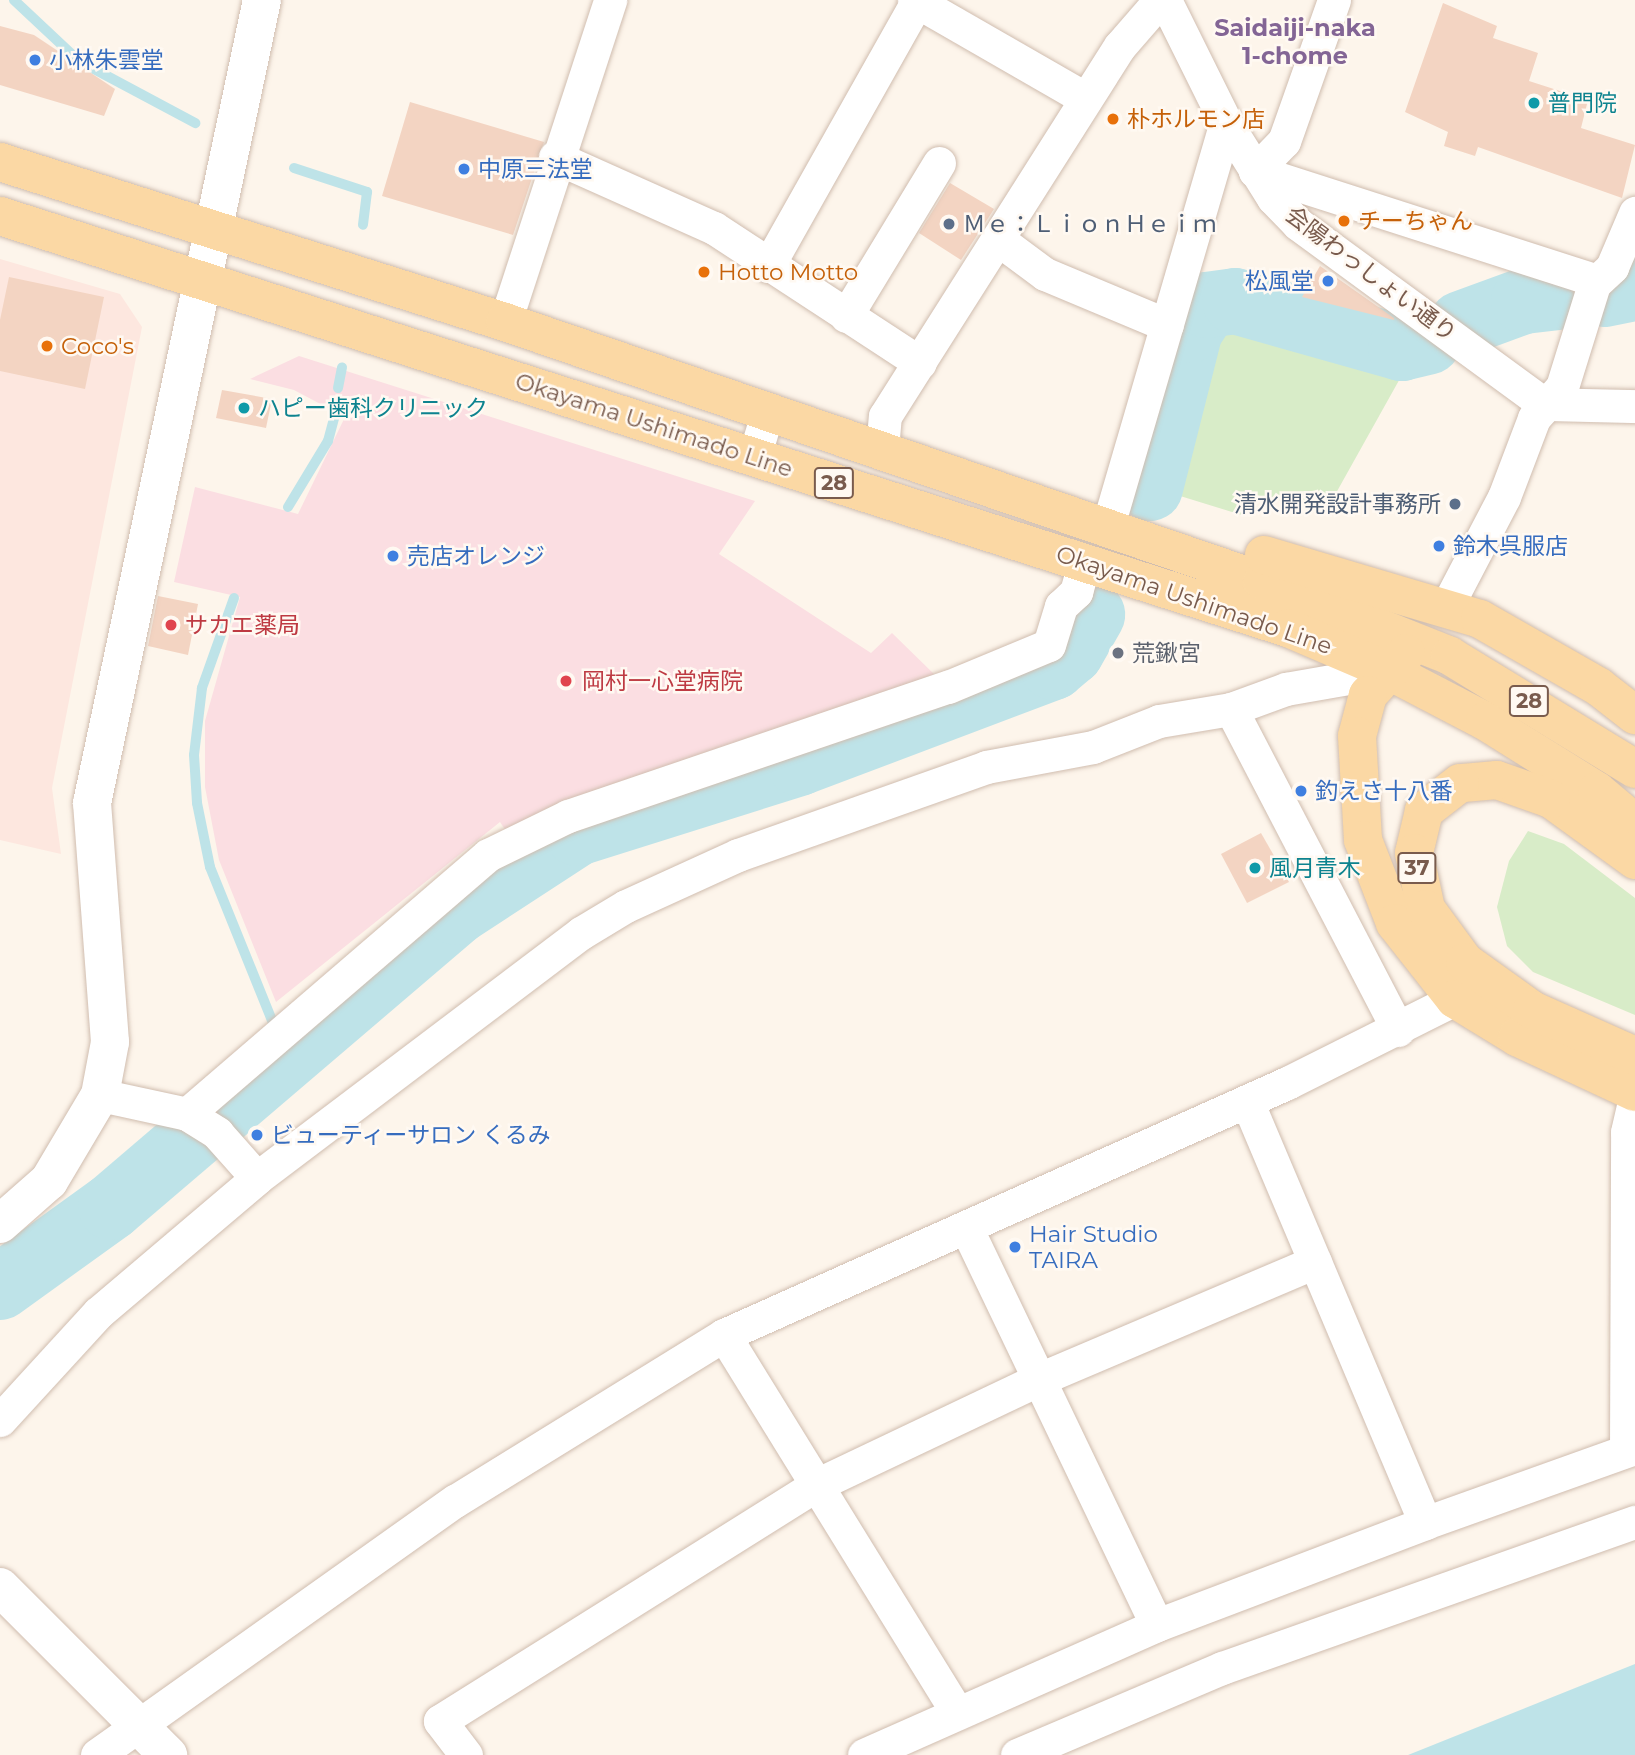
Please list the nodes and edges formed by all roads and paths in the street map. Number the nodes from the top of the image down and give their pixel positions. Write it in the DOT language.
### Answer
graph roads {
  1 [pos="262,0"];
  2 [pos="610,0"];
  3 [pos="1160,0"];
  4 [pos="1166,0"];
  5 [pos="1334,0"];
  6 [pos="916,1"];
  7 [pos="1086,99"];
  8 [pos="1226,123"];
  9 [pos="555,157"];
  10 [pos="0,162"];
  11 [pos="939,163"];
  12 [pos="1255,171"];
  13 [pos="1635,213"];
  14 [pos="0,216"];
  15 [pos="217,229"];
  16 [pos="999,240"];
  17 [pos="768,265"];
  18 [pos="1614,272"];
  19 [pos="206,281"];
  20 [pos="846,316"];
  21 [pos="505,322"];
  22 [pos="1167,325"];
  23 [pos="920,363"];
  24 [pos="1544,404"];
  25 [pos="1635,406"];
  26 [pos="768,411"];
  27 [pos="882,449"];
  28 [pos="754,457"];
  29 [pos="1110,519"];
  30 [pos="1085,561"];
  31 [pos="1447,606"];
  32 [pos="1418,641"];
  33 [pos="1389,671"];
  34 [pos="1231,709"];
  35 [pos="1635,715"];
  36 [pos="1635,769"];
  37 [pos="1635,823"];
  38 [pos="1635,860"];
  39 [pos="1455,999"];
  40 [pos="1398,1030"];
  41 [pos="1635,1056"];
  42 [pos="1635,1094"];
  43 [pos="100,1095"];
  44 [pos="1247,1101"];
  45 [pos="200,1122"];
  46 [pos="257,1178"];
  47 [pos="0,1224"];
  48 [pos="965,1227"];
  49 [pos="1315,1262"];
  50 [pos="724,1335"];
  51 [pos="1037,1380"];
  52 [pos="0,1420"];
  53 [pos="1631,1449"];
  54 [pos="814,1486"];
  55 [pos="1635,1522"];
  56 [pos="1425,1523"];
  57 [pos="0,1587"];
  58 [pos="1157,1625"];
  59 [pos="956,1710"];
  60 [pos="141,1726"];
  61 [pos="97,1755"];
  62 [pos="168,1755"];
  63 [pos="466,1755"];
  64 [pos="864,1755"];
  65 [pos="1017,1755"];
  1 -- 15 [label="street"];
  2 -- 9 [label="street"];
  3 -- 7 [label="street"];
  4 -- 8 [label="street, 会陽わっしょい通り"];
  5 -- 12 [label="street"];
  6 -- 7 [label="street"];
  6 -- 17 [label="street"];
  7 -- 16 [label="street"];
  8 -- 12 [label="street, 会陽わっしょい通り"];
  8 -- 22 [label="street"];
  9 -- 17 [label="street"];
  9 -- 21 [label="street"];
  10 -- 15 [label="main road, 28"];
  11 -- 20 [label="street"];
  12 -- 18 [label="street"];
  12 -- 24 [label="street, 会陽わっしょい通り"];
  13 -- 18 [label="street"];
  14 -- 19 [label="main road, Okayama Ushimado Line / 28"];
  15 -- 19 [label="street"];
  15 -- 21 [label="main road, 28"];
  16 -- 22 [label="street"];
  16 -- 23 [label="street"];
  17 -- 20 [label="street"];
  18 -- 24 [label="street"];
  19 -- 28 [label="main road, Okayama Ushimado Line / 28"];
  19 -- 43 [label="street"];
  20 -- 23 [label="street"];
  21 -- 26 [label="main road, 28"];
  22 -- 29 [label="street"];
  23 -- 27 [label="street"];
  24 -- 25 [label="street"];
  24 -- 31 [label="street"];
  26 -- 27 [label="main road, 28"];
  26 -- 28 [label="street"];
  27 -- 29 [label="main road, 28"];
  28 -- 30 [label="main road, Okayama Ushimado Line / 28"];
  29 -- 31 [label="main road"];
  29 -- 32 [label="main road, Okayama Ushimado Line / 28"];
  30 -- 33 [label="main road, Okayama Ushimado Line / 28"];
  30 -- 45 [label="street"];
  31 -- 32 [label="main road, 37"];
  31 -- 35 [label="main road"];
  32 -- 33 [label="main road, 37"];
  32 -- 36 [label="main road, Okayama Ushimado Line / 28"];
  33 -- 34 [label="street"];
  33 -- 37 [label="main road, Okayama Ushimado Line / 28"];
  33 -- 39 [label="main road, 37"];
  34 -- 40 [label="street"];
  34 -- 46 [label="street"];
  38 -- 41 [label="main road, 37"];
  39 -- 40 [label="street"];
  39 -- 42 [label="main road, 37"];
  40 -- 44 [label="street"];
  42 -- 53 [label="street"];
  43 -- 45 [label="street"];
  43 -- 47 [label="street"];
  44 -- 48 [label="street"];
  44 -- 49 [label="street"];
  45 -- 46 [label="street"];
  46 -- 52 [label="street"];
  48 -- 50 [label="street"];
  48 -- 51 [label="street"];
  49 -- 51 [label="street"];
  49 -- 56 [label="street"];
  50 -- 54 [label="street"];
  50 -- 60 [label="street"];
  51 -- 54 [label="street"];
  51 -- 58 [label="street"];
  53 -- 56 [label="street"];
  54 -- 59 [label="street"];
  54 -- 63 [label="street"];
  55 -- 65 [label="street"];
  56 -- 58 [label="street"];
  57 -- 60 [label="street"];
  58 -- 59 [label="street"];
  59 -- 64 [label="street"];
  60 -- 61 [label="street"];
  60 -- 62 [label="street"];
}
